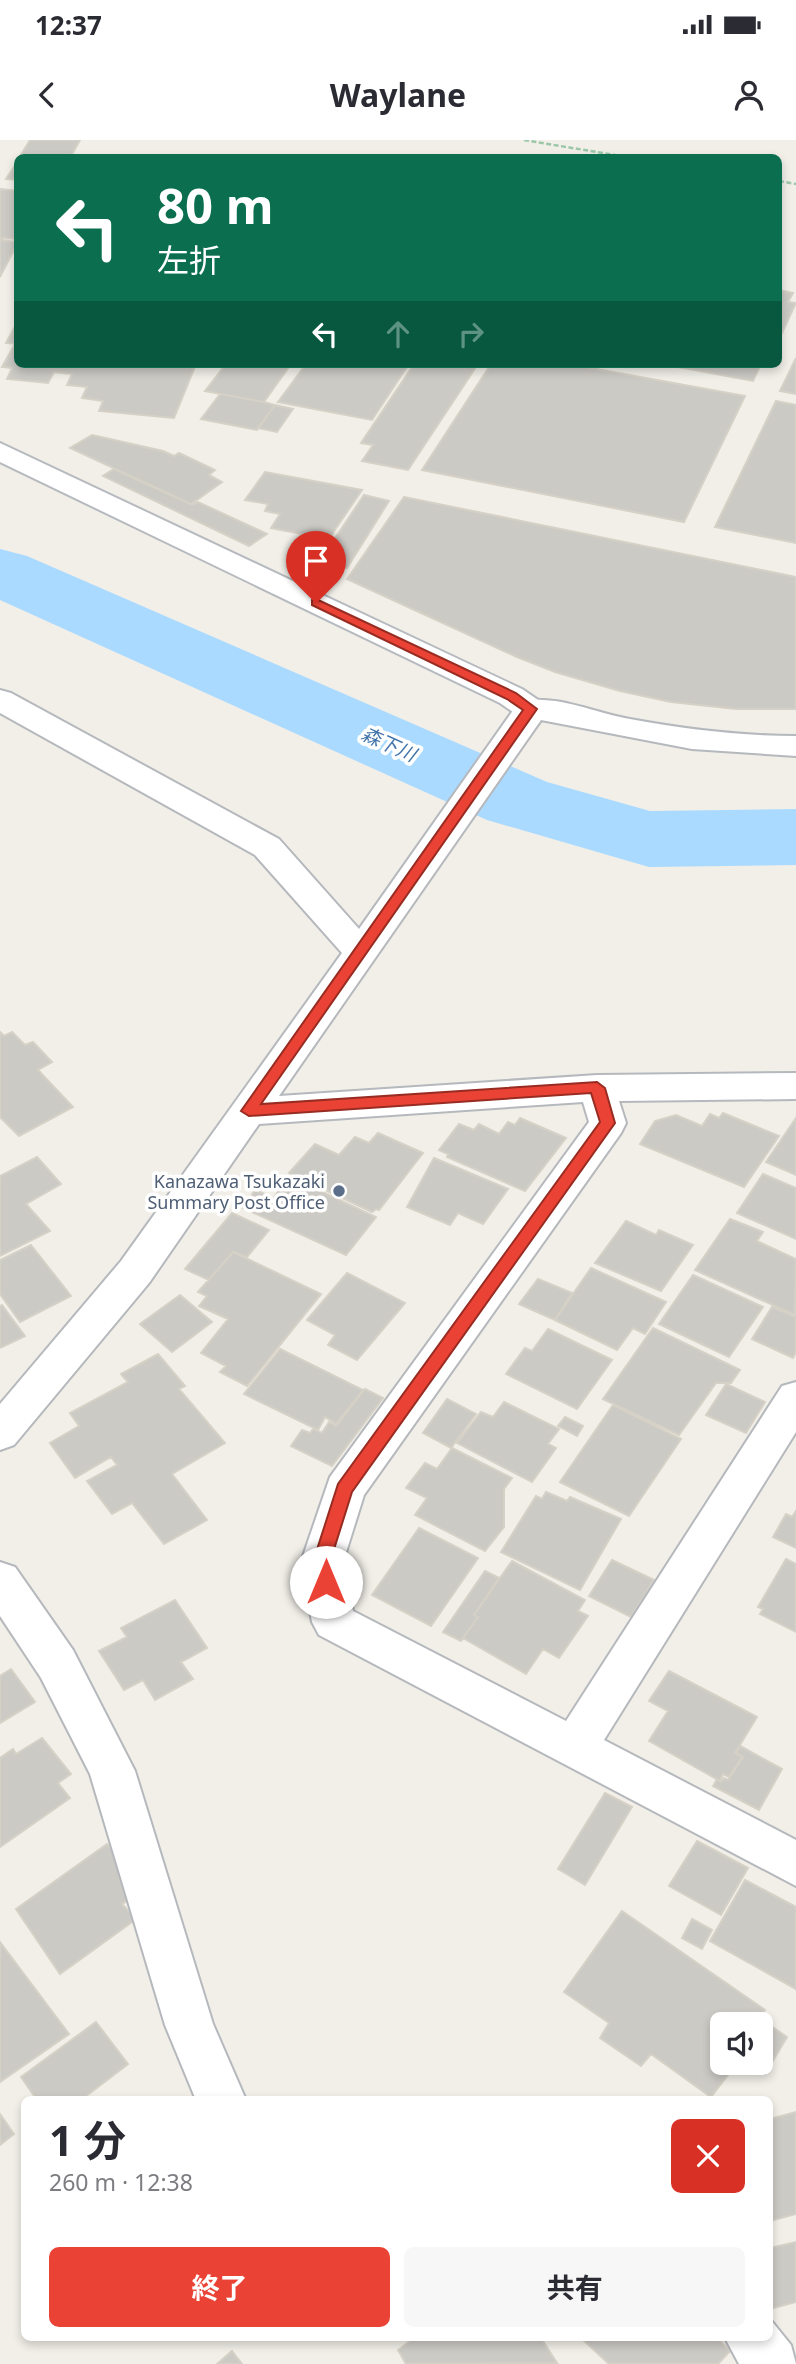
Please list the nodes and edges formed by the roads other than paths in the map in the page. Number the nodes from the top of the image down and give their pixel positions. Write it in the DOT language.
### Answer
graph roads {
  1 [pos="0,451"];
  2 [pos="0,700"];
  3 [pos="528,713"];
  4 [pos="796,746"];
  5 [pos="361,953"];
  6 [pos="796,1086"];
  7 [pos="597,1088"];
  8 [pos="249,1111"];
  9 [pos="796,1398"];
  10 [pos="0,1433"];
  11 [pos="0,1580"];
  12 [pos="574,1748"];
  13 [pos="796,1864"];
  14 [pos="219,2096"];
  15 [pos="754,2341"];
  16 [pos="772,2364"];
  1 -- 3 [label="street"];
  2 -- 5 [label="street"];
  3 -- 4 [label="street"];
  3 -- 5 [label="street"];
  5 -- 8 [label="street"];
  6 -- 7 [label="street"];
  7 -- 8 [label="street"];
  7 -- 12 [label="street"];
  8 -- 10 [label="street"];
  9 -- 12 [label="street"];
  11 -- 14 [label="street"];
  12 -- 13 [label="street"];
  15 -- 16 [label="street"];
}
